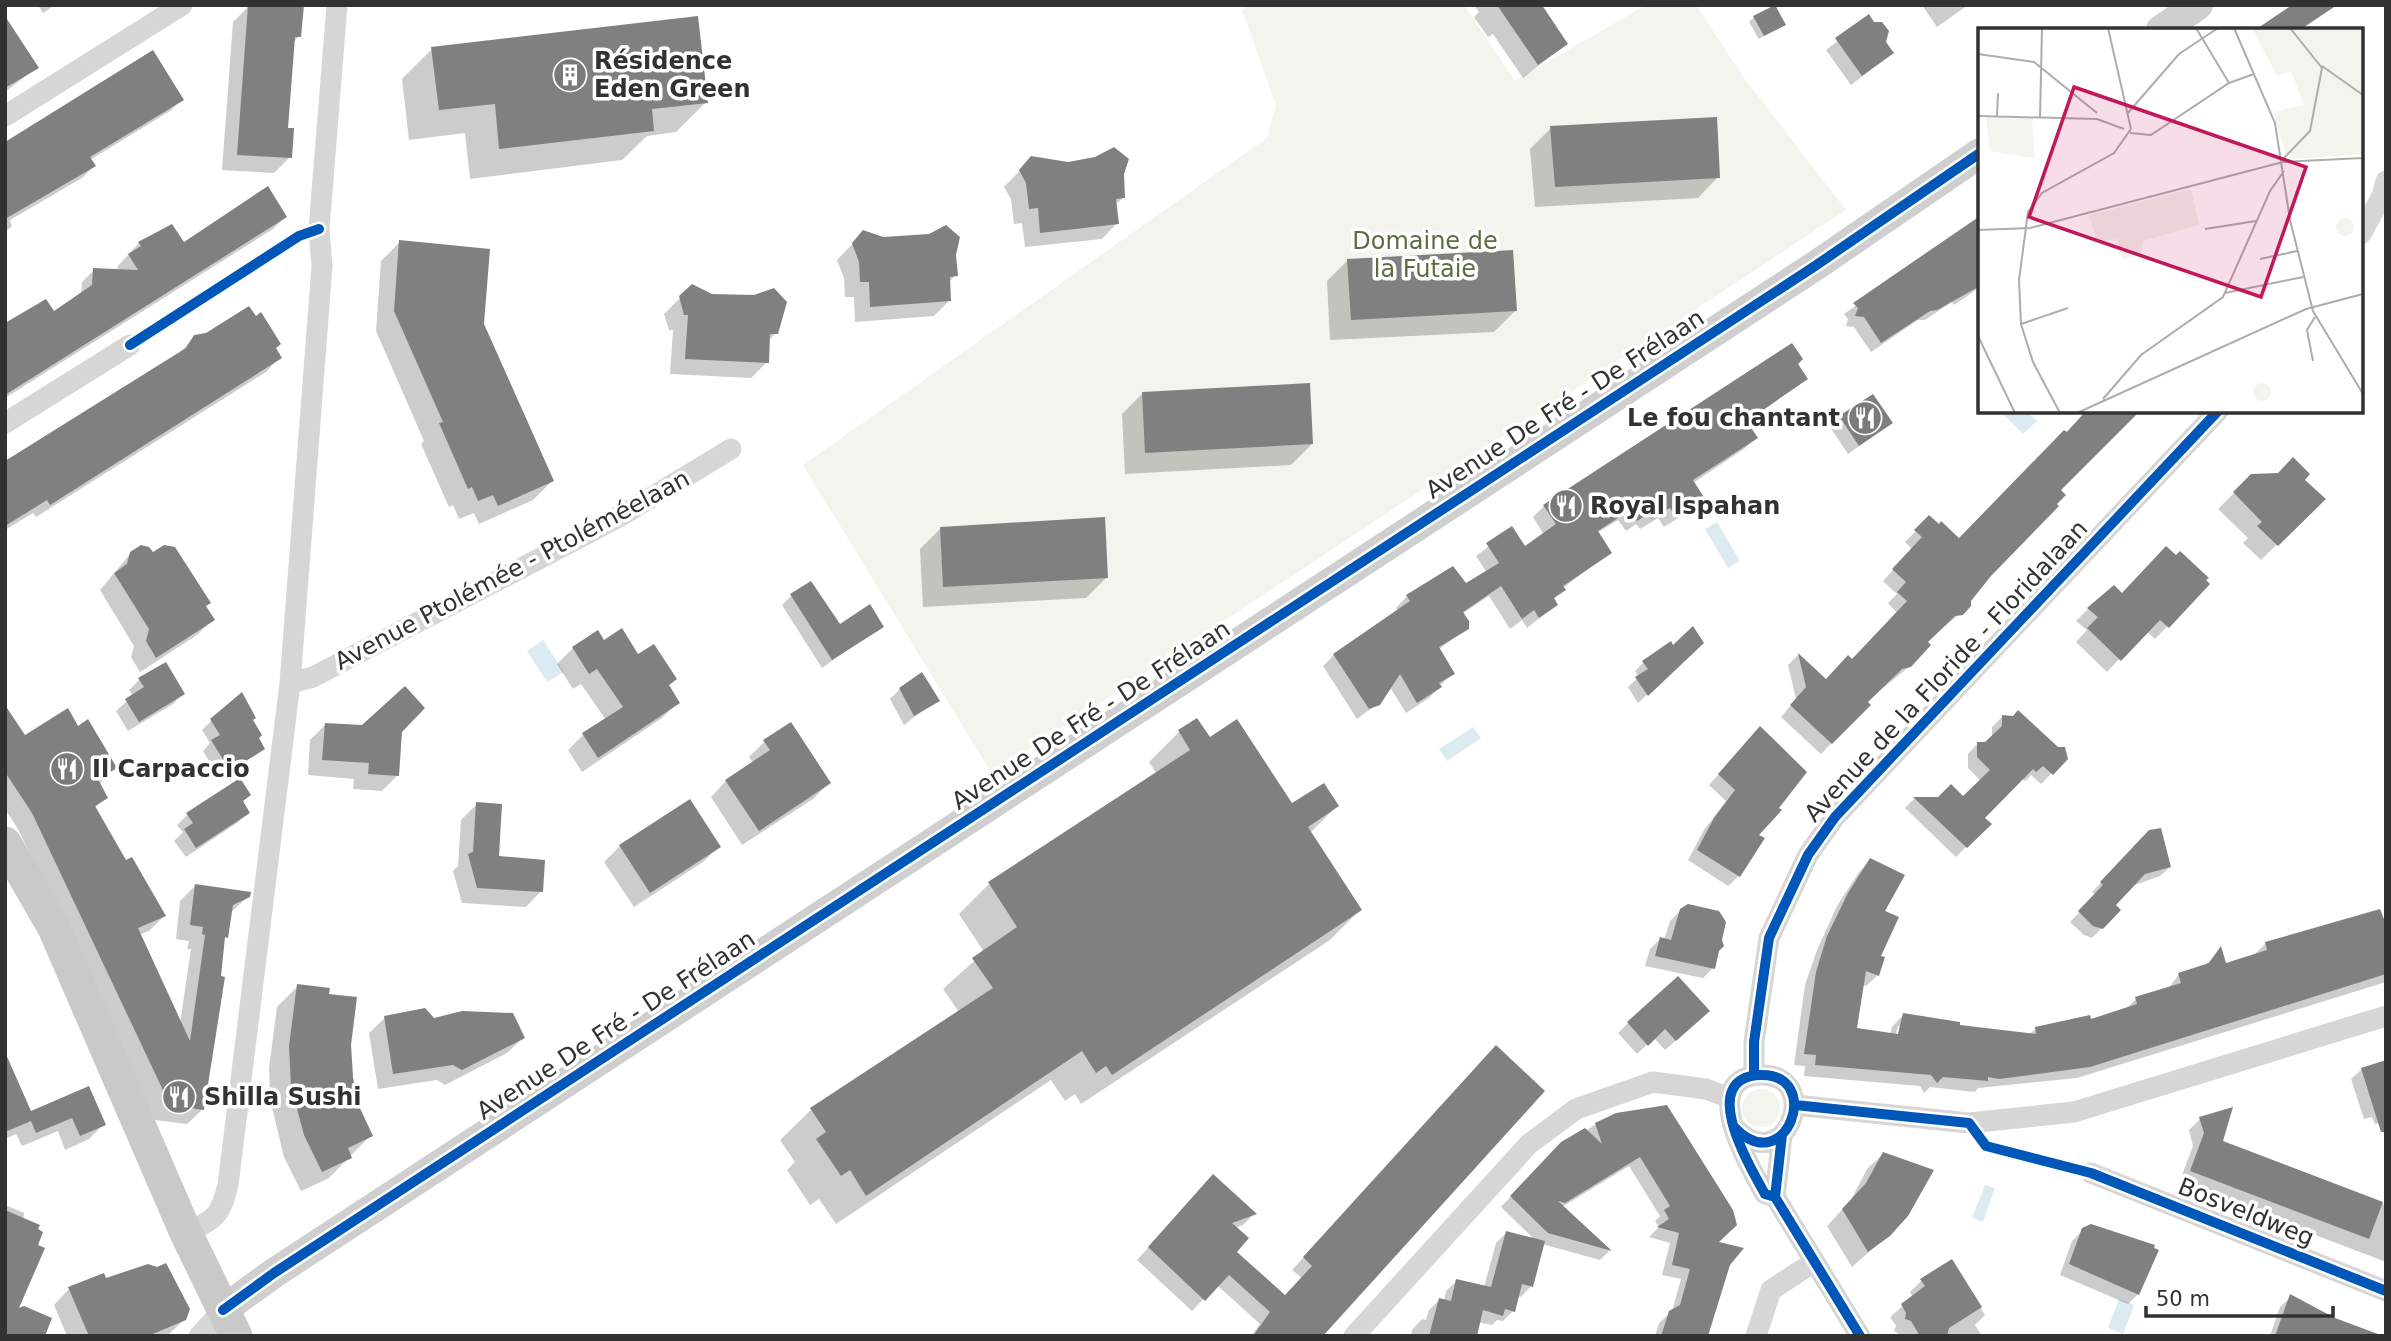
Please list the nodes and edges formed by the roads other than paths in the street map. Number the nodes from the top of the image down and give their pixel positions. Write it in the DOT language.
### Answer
graph roads {
  1 [pos="182,5"];
  2 [pos="337,5"];
  3 [pos="2198,5"];
  4 [pos="2164,28"];
  5 [pos="5,116"];
  6 [pos="1978,154"];
  7 [pos="2386,181"];
  8 [pos="2363,230"];
  9 [pos="131,345"];
  10 [pos="2216,413"];
  11 [pos="5,423"];
  12 [pos="731,449"];
  13 [pos="290,683"];
  14 [pos="5,843"];
  15 [pos="2386,1016"];
  16 [pos="1754,1075"];
  17 [pos="1730,1098"];
  18 [pos="1795,1105"];
  19 [pos="1734,1127"];
  20 [pos="1782,1135"];
  21 [pos="2091,1173"];
  22 [pos="1775,1197"];
  23 [pos="186,1233"];
  24 [pos="1814,1262"];
  25 [pos="2386,1291"];
  26 [pos="230,1323"];
  27 [pos="199,1336"];
  28 [pos="1354,1336"];
  29 [pos="1756,1336"];
  30 [pos="1860,1336"];
  1 -- 5 [label="street"];
  2 -- 13 [label="street"];
  3 -- 4 [label="main road"];
  6 -- 26 [label="main road, Avenue De Fré - De Frélaan"];
  7 -- 8 [label="street"];
  9 -- 11 [label="street"];
  10 -- 16 [label="street, Avenue de la Floride - Floridalaan"];
  12 -- 13 [label="street, Avenue Ptolémée - Ptoléméelaan"];
  13 -- 23 [label="street"];
  14 -- 23 [label="main road"];
  15 -- 18 [label="street"];
  16 -- 17 [label="street"];
  16 -- 18 [label="street"];
  17 -- 19 [label="street"];
  17 -- 28 [label="street"];
  18 -- 20 [label="street"];
  19 -- 20 [label="street"];
  19 -- 22 [label="street"];
  20 -- 22 [label="street"];
  21 -- 25 [label="street, Bosveldweg"];
  22 -- 24 [label="street"];
  23 -- 26 [label="main road"];
  24 -- 29 [label="street"];
  24 -- 30 [label="street"];
  26 -- 27 [label="street"];
}
